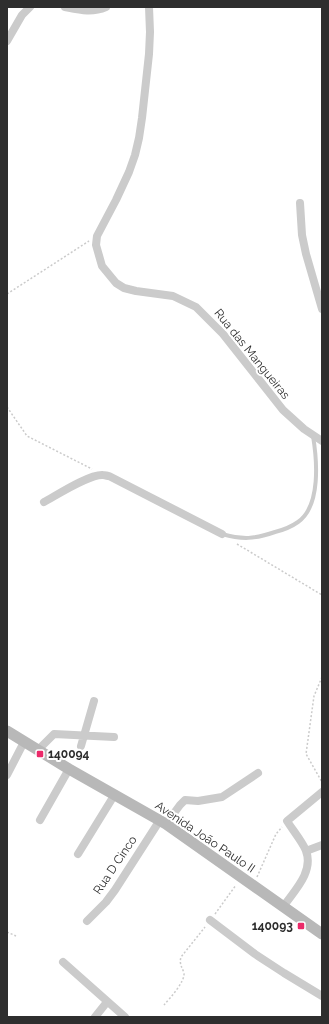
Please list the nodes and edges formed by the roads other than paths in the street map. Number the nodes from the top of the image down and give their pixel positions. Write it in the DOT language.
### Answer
graph roads {
  1 [pos="30,7"];
  2 [pos="65,7"];
  3 [pos="106,7"];
  4 [pos="150,7"];
  5 [pos="7,41"];
  6 [pos="300,203"];
  7 [pos="322,309"];
  8 [pos="313,436"];
  9 [pos="322,441"];
  10 [pos="44,502"];
  11 [pos="222,534"];
  12 [pos="94,701"];
  13 [pos="7,731"];
  14 [pos="84,736"];
  15 [pos="114,736"];
  16 [pos="24,742"];
  17 [pos="81,746"];
  18 [pos="38,750"];
  19 [pos="69,768"];
  20 [pos="258,772"];
  21 [pos="7,775"];
  22 [pos="322,792"];
  23 [pos="115,794"];
  24 [pos="40,820"];
  25 [pos="163,822"];
  26 [pos="322,846"];
  27 [pos="306,850"];
  28 [pos="78,854"];
  29 [pos="283,907"];
  30 [pos="210,920"];
  31 [pos="88,921"];
  32 [pos="322,934"];
  33 [pos="63,962"];
  34 [pos="321,993"];
  35 [pos="107,1002"];
  36 [pos="95,1017"];
  37 [pos="125,1017"];
  1 -- 5 [label="street"];
  2 -- 3 [label="street"];
  4 -- 8 [label="street, Rua das Mangueiras"];
  6 -- 7 [label="street"];
  8 -- 9 [label="street, Rua das Mangueiras"];
  8 -- 11 [label="lane"];
  10 -- 11 [label="street"];
  12 -- 14 [label="street"];
  13 -- 16 [label="main road, Avenida João Paulo II"];
  14 -- 15 [label="street"];
  14 -- 17 [label="street"];
  14 -- 18 [label="street"];
  16 -- 18 [label="main road, Avenida João Paulo II"];
  16 -- 21 [label="street"];
  18 -- 19 [label="main road, Avenida João Paulo II"];
  19 -- 23 [label="main road, Avenida João Paulo II"];
  19 -- 24 [label="street"];
  20 -- 25 [label="street, Rua D Cinco"];
  22 -- 27 [label="street"];
  23 -- 25 [label="main road, Avenida João Paulo II"];
  23 -- 28 [label="street"];
  25 -- 29 [label="main road, Avenida João Paulo II"];
  25 -- 31 [label="street, Rua D Cinco"];
  26 -- 27 [label="street"];
  27 -- 29 [label="street"];
  29 -- 32 [label="main road, Avenida João Paulo II"];
  30 -- 34 [label="street"];
  33 -- 35 [label="street"];
  35 -- 36 [label="street"];
  35 -- 37 [label="street"];
}
